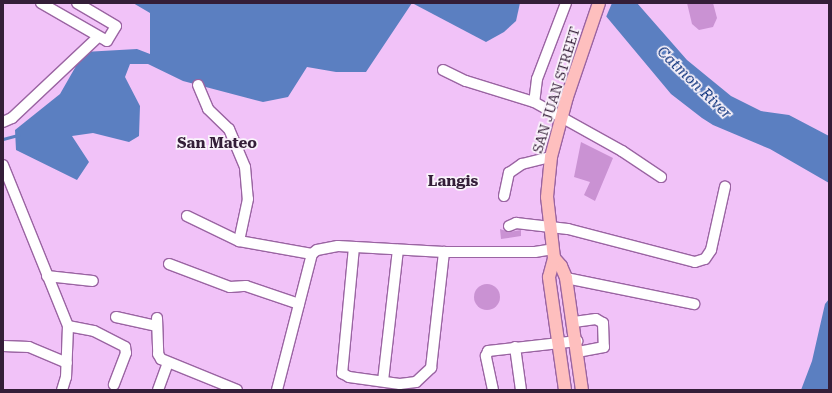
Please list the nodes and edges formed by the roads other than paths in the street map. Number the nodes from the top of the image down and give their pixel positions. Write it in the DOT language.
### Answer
graph roads {
  1 [pos="41,3"];
  2 [pos="77,3"];
  3 [pos="566,3"];
  4 [pos="599,3"];
  5 [pos="98,37"];
  6 [pos="443,70"];
  7 [pos="198,86"];
  8 [pos="534,102"];
  9 [pos="562,118"];
  10 [pos="3,122"];
  11 [pos="551,157"];
  12 [pos="3,165"];
  13 [pos="661,177"];
  14 [pos="725,187"];
  15 [pos="504,196"];
  16 [pos="187,216"];
  17 [pos="509,226"];
  18 [pos="550,226"];
  19 [pos="239,241"];
  20 [pos="354,247"];
  21 [pos="398,250"];
  22 [pos="444,252"];
  23 [pos="553,253"];
  24 [pos="312,254"];
  25 [pos="170,264"];
  26 [pos="47,276"];
  27 [pos="566,278"];
  28 [pos="93,281"];
  29 [pos="299,304"];
  30 [pos="694,304"];
  31 [pos="116,317"];
  32 [pos="574,322"];
  33 [pos="68,326"];
  34 [pos="558,343"];
  35 [pos="3,346"];
  36 [pos="515,347"];
  37 [pos="577,347"];
  38 [pos="67,363"];
  39 [pos="168,363"];
  40 [pos="383,382"];
  41 [pos="114,384"];
  42 [pos="62,390"];
  43 [pos="158,390"];
  44 [pos="237,390"];
  45 [pos="277,390"];
  46 [pos="493,390"];
  47 [pos="521,390"];
  48 [pos="565,390"];
  49 [pos="582,390"];
  1 -- 5 [label="street"];
  2 -- 5 [label="street"];
  3 -- 8 [label="street"];
  4 -- 9 [label="main road, SAN JUAN STREET"];
  5 -- 10 [label="street"];
  6 -- 8 [label="street"];
  7 -- 19 [label="street"];
  8 -- 9 [label="street"];
  9 -- 11 [label="main road, SAN JUAN STREET"];
  9 -- 13 [label="street"];
  11 -- 15 [label="street"];
  11 -- 18 [label="main road, SAN JUAN STREET"];
  12 -- 26 [label="street"];
  14 -- 18 [label="street"];
  16 -- 19 [label="street"];
  17 -- 18 [label="street"];
  18 -- 23 [label="main road, SAN JUAN STREET"];
  19 -- 24 [label="street"];
  20 -- 21 [label="street"];
  20 -- 24 [label="street"];
  20 -- 40 [label="street"];
  21 -- 22 [label="street"];
  21 -- 40 [label="street"];
  22 -- 23 [label="street"];
  22 -- 40 [label="street"];
  23 -- 27 [label="main road, SAN JUAN STREET"];
  23 -- 34 [label="main road, SAN JUAN STREET"];
  24 -- 29 [label="street"];
  25 -- 29 [label="street"];
  26 -- 28 [label="street"];
  26 -- 33 [label="street"];
  27 -- 30 [label="street"];
  27 -- 32 [label="main road, SAN JUAN STREET"];
  29 -- 45 [label="street"];
  31 -- 39 [label="street"];
  32 -- 37 [label="main road, SAN JUAN STREET"];
  32 -- 37 [label="street"];
  33 -- 38 [label="street"];
  33 -- 41 [label="street"];
  34 -- 36 [label="street"];
  34 -- 37 [label="street"];
  34 -- 48 [label="main road, SAN JUAN STREET"];
  35 -- 38 [label="street"];
  36 -- 46 [label="street"];
  36 -- 47 [label="street"];
  37 -- 49 [label="main road, SAN JUAN STREET"];
  38 -- 42 [label="street"];
  39 -- 43 [label="street"];
  39 -- 44 [label="street"];
}
